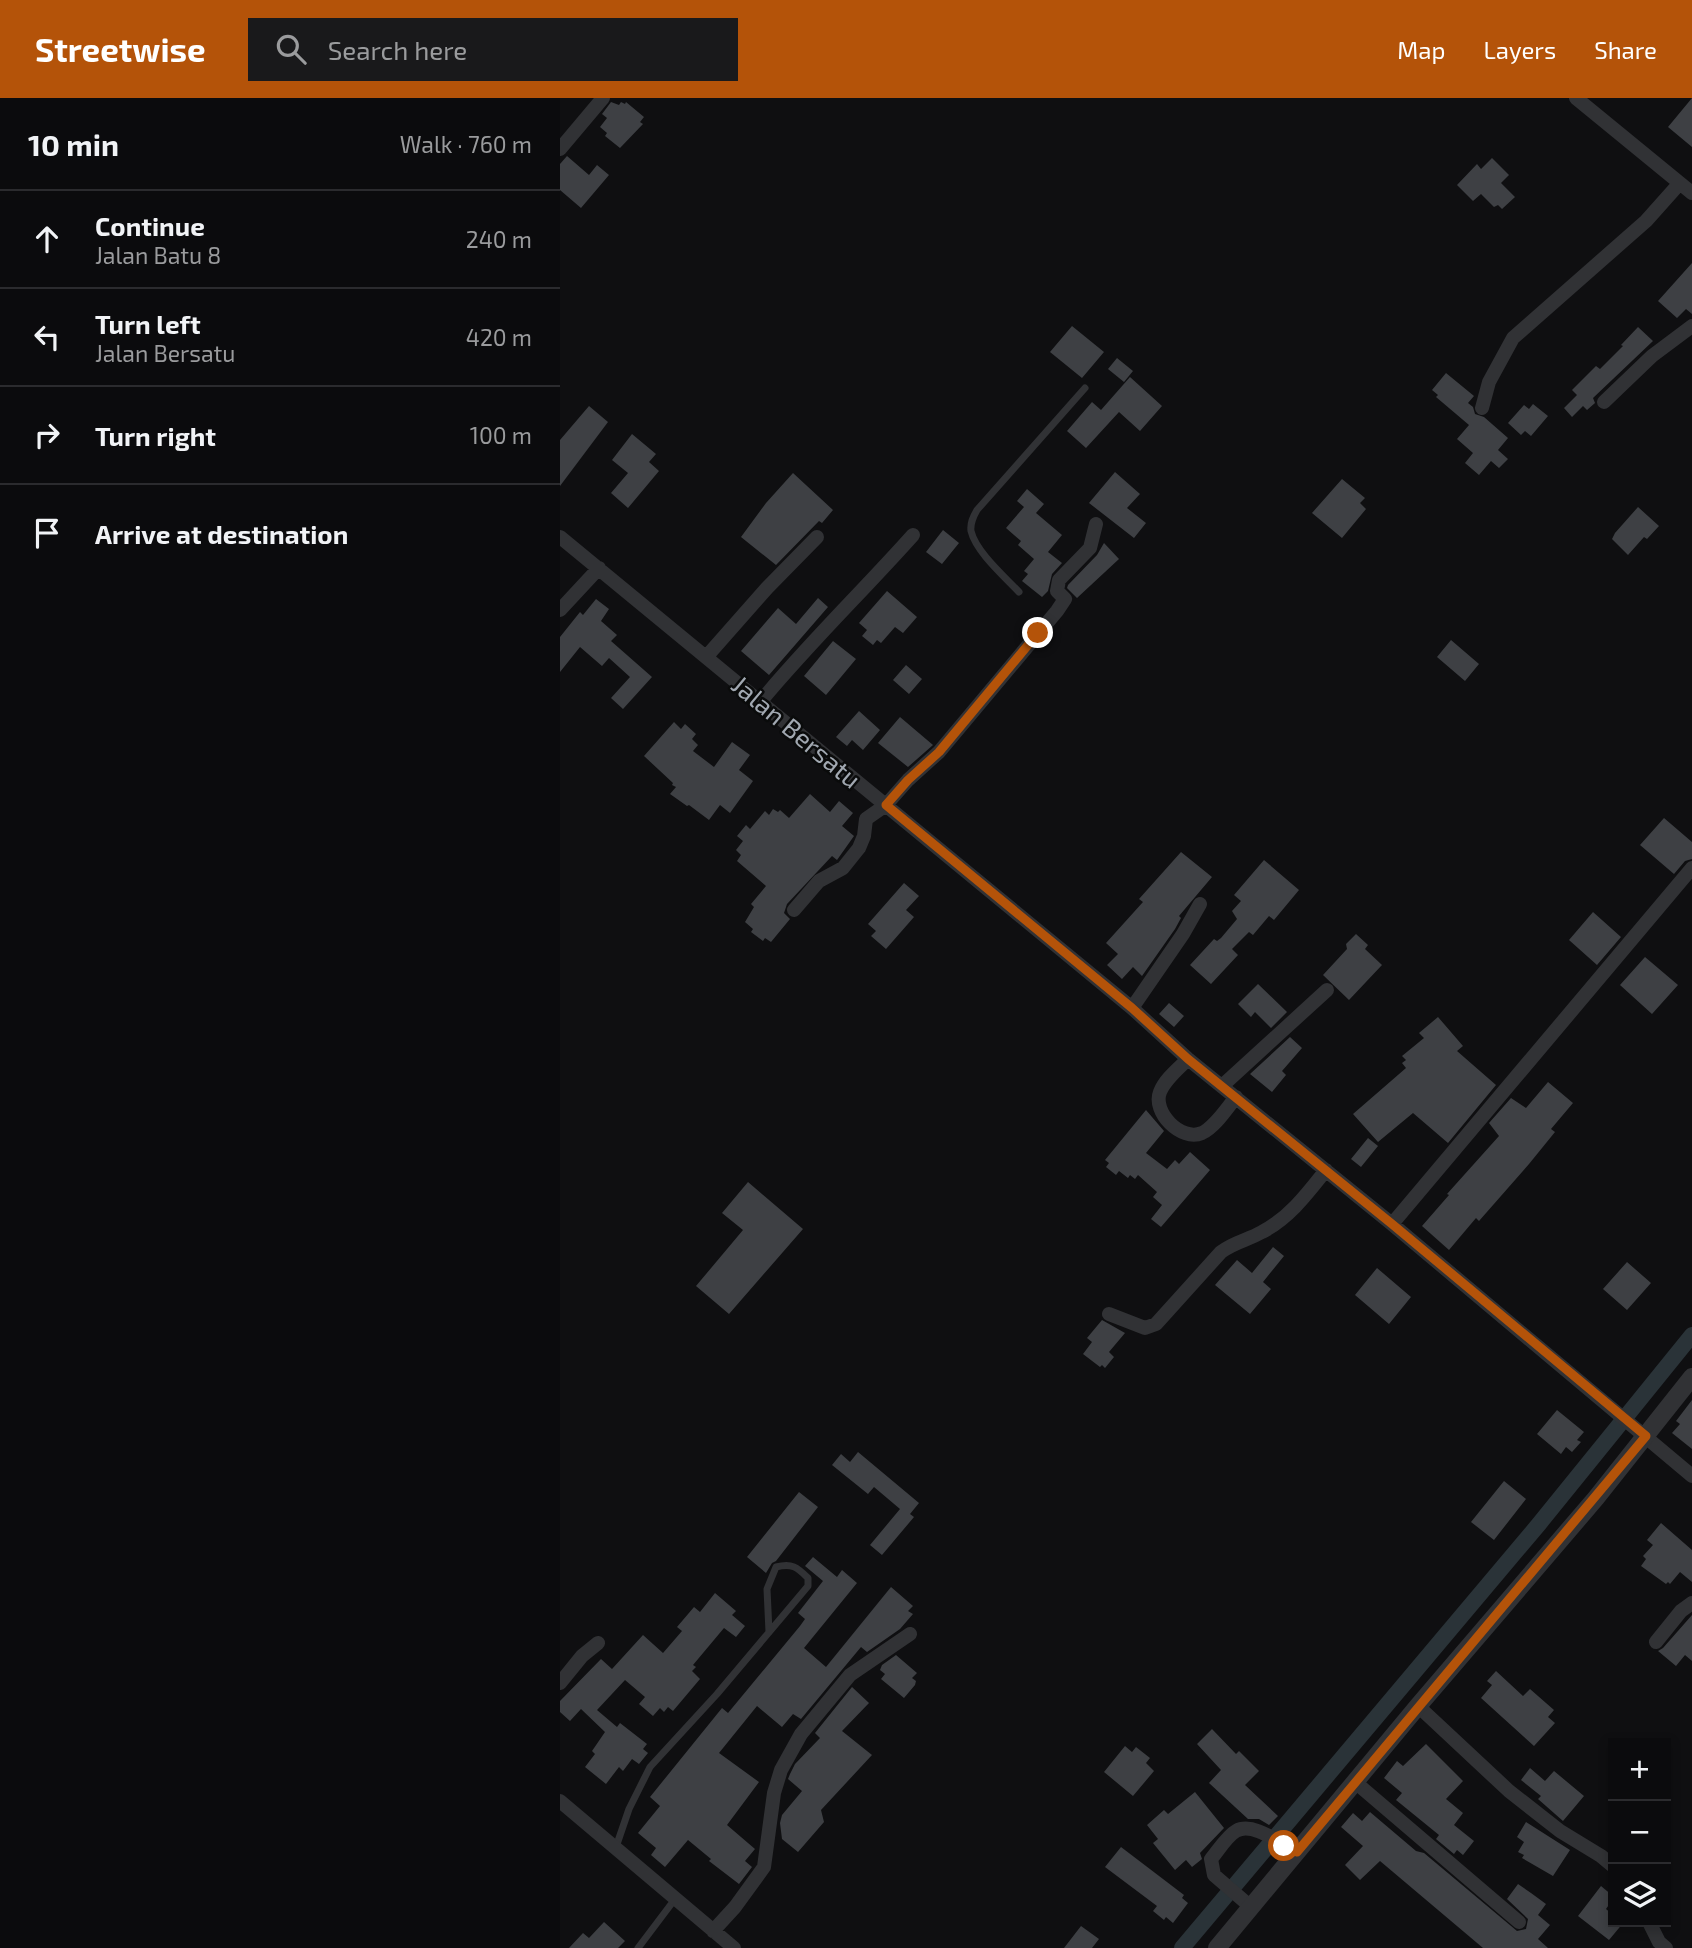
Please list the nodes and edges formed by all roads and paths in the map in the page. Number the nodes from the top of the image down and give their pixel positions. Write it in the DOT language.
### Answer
graph roads {
  1 [pos="603,98"];
  2 [pos="1576,98"];
  3 [pos="560,149"];
  4 [pos="1679,184"];
  5 [pos="1692,193"];
  6 [pos="1692,326"];
  7 [pos="1085,388"];
  8 [pos="1604,402"];
  9 [pos="1482,408"];
  10 [pos="1096,524"];
  11 [pos="913,535"];
  12 [pos="560,537"];
  13 [pos="817,537"];
  14 [pos="599,568"];
  15 [pos="1019,592"];
  16 [pos="560,610"];
  17 [pos="707,656"];
  18 [pos="761,701"];
  19 [pos="886,805"];
  20 [pos="1692,869"];
  21 [pos="1200,904"];
  22 [pos="794,910"];
  23 [pos="1327,990"];
  24 [pos="1132,1008"];
  25 [pos="1188,1059"];
  26 [pos="1222,1086"];
  27 [pos="1236,1097"];
  28 [pos="1326,1171"];
  29 [pos="1392,1224"];
  30 [pos="1109,1314"];
  31 [pos="1692,1377"];
  32 [pos="1642,1432"];
  33 [pos="1692,1476"];
  34 [pos="1692,1603"];
  35 [pos="769,1632"];
  36 [pos="910,1634"];
  37 [pos="1656,1642"];
  38 [pos="598,1643"];
  39 [pos="560,1683"];
  40 [pos="1418,1706"];
  41 [pos="1354,1782"];
  42 [pos="560,1801"];
  43 [pos="616,1848"];
  44 [pos="1291,1849"];
  45 [pos="1610,1864"];
  46 [pos="675,1898"];
  47 [pos="1246,1903"];
  48 [pos="1519,1923"];
  49 [pos="1652,1927"];
  50 [pos="713,1931"];
  51 [pos="638,1948"];
  52 [pos="734,1948"];
  53 [pos="1217,1948"];
  54 [pos="1666,1948"];
  1 -- 3 [label="street"];
  2 -- 4 [label="street"];
  4 -- 5 [label="street"];
  4 -- 9 [label="street"];
  6 -- 8 [label="street"];
  7 -- 15 [label="lane"];
  10 -- 19 [label="street"];
  11 -- 18 [label="street"];
  12 -- 14 [label="street, Jalan Bersatu"];
  13 -- 17 [label="street"];
  14 -- 16 [label="street"];
  14 -- 17 [label="street, Jalan Bersatu"];
  17 -- 18 [label="street, Jalan Bersatu"];
  18 -- 19 [label="street, Jalan Bersatu"];
  19 -- 22 [label="street"];
  19 -- 24 [label="street, Jalan Bersatu"];
  20 -- 29 [label="street"];
  21 -- 24 [label="street"];
  23 -- 26 [label="street"];
  24 -- 25 [label="street, Jalan Bersatu"];
  25 -- 26 [label="street, Jalan Bersatu"];
  25 -- 27 [label="street"];
  26 -- 27 [label="street, Jalan Bersatu"];
  27 -- 28 [label="street, Jalan Bersatu"];
  28 -- 29 [label="street, Jalan Bersatu"];
  28 -- 30 [label="street"];
  29 -- 32 [label="street, Jalan Bersatu"];
  31 -- 32 [label="street"];
  32 -- 33 [label="street, Jalan Bersatu"];
  32 -- 40 [label="street"];
  34 -- 37 [label="street"];
  35 -- 35 [label="lane"];
  35 -- 43 [label="lane"];
  36 -- 50 [label="street"];
  38 -- 39 [label="street"];
  40 -- 41 [label="street"];
  40 -- 45 [label="street"];
  41 -- 44 [label="street"];
  41 -- 48 [label="street"];
  42 -- 43 [label="street"];
  43 -- 46 [label="street"];
  44 -- 47 [label="street"];
  44 -- 47 [label="street"];
  46 -- 50 [label="street"];
  46 -- 51 [label="lane"];
  47 -- 53 [label="street"];
  49 -- 54 [label="street"];
  50 -- 52 [label="street"];
}
